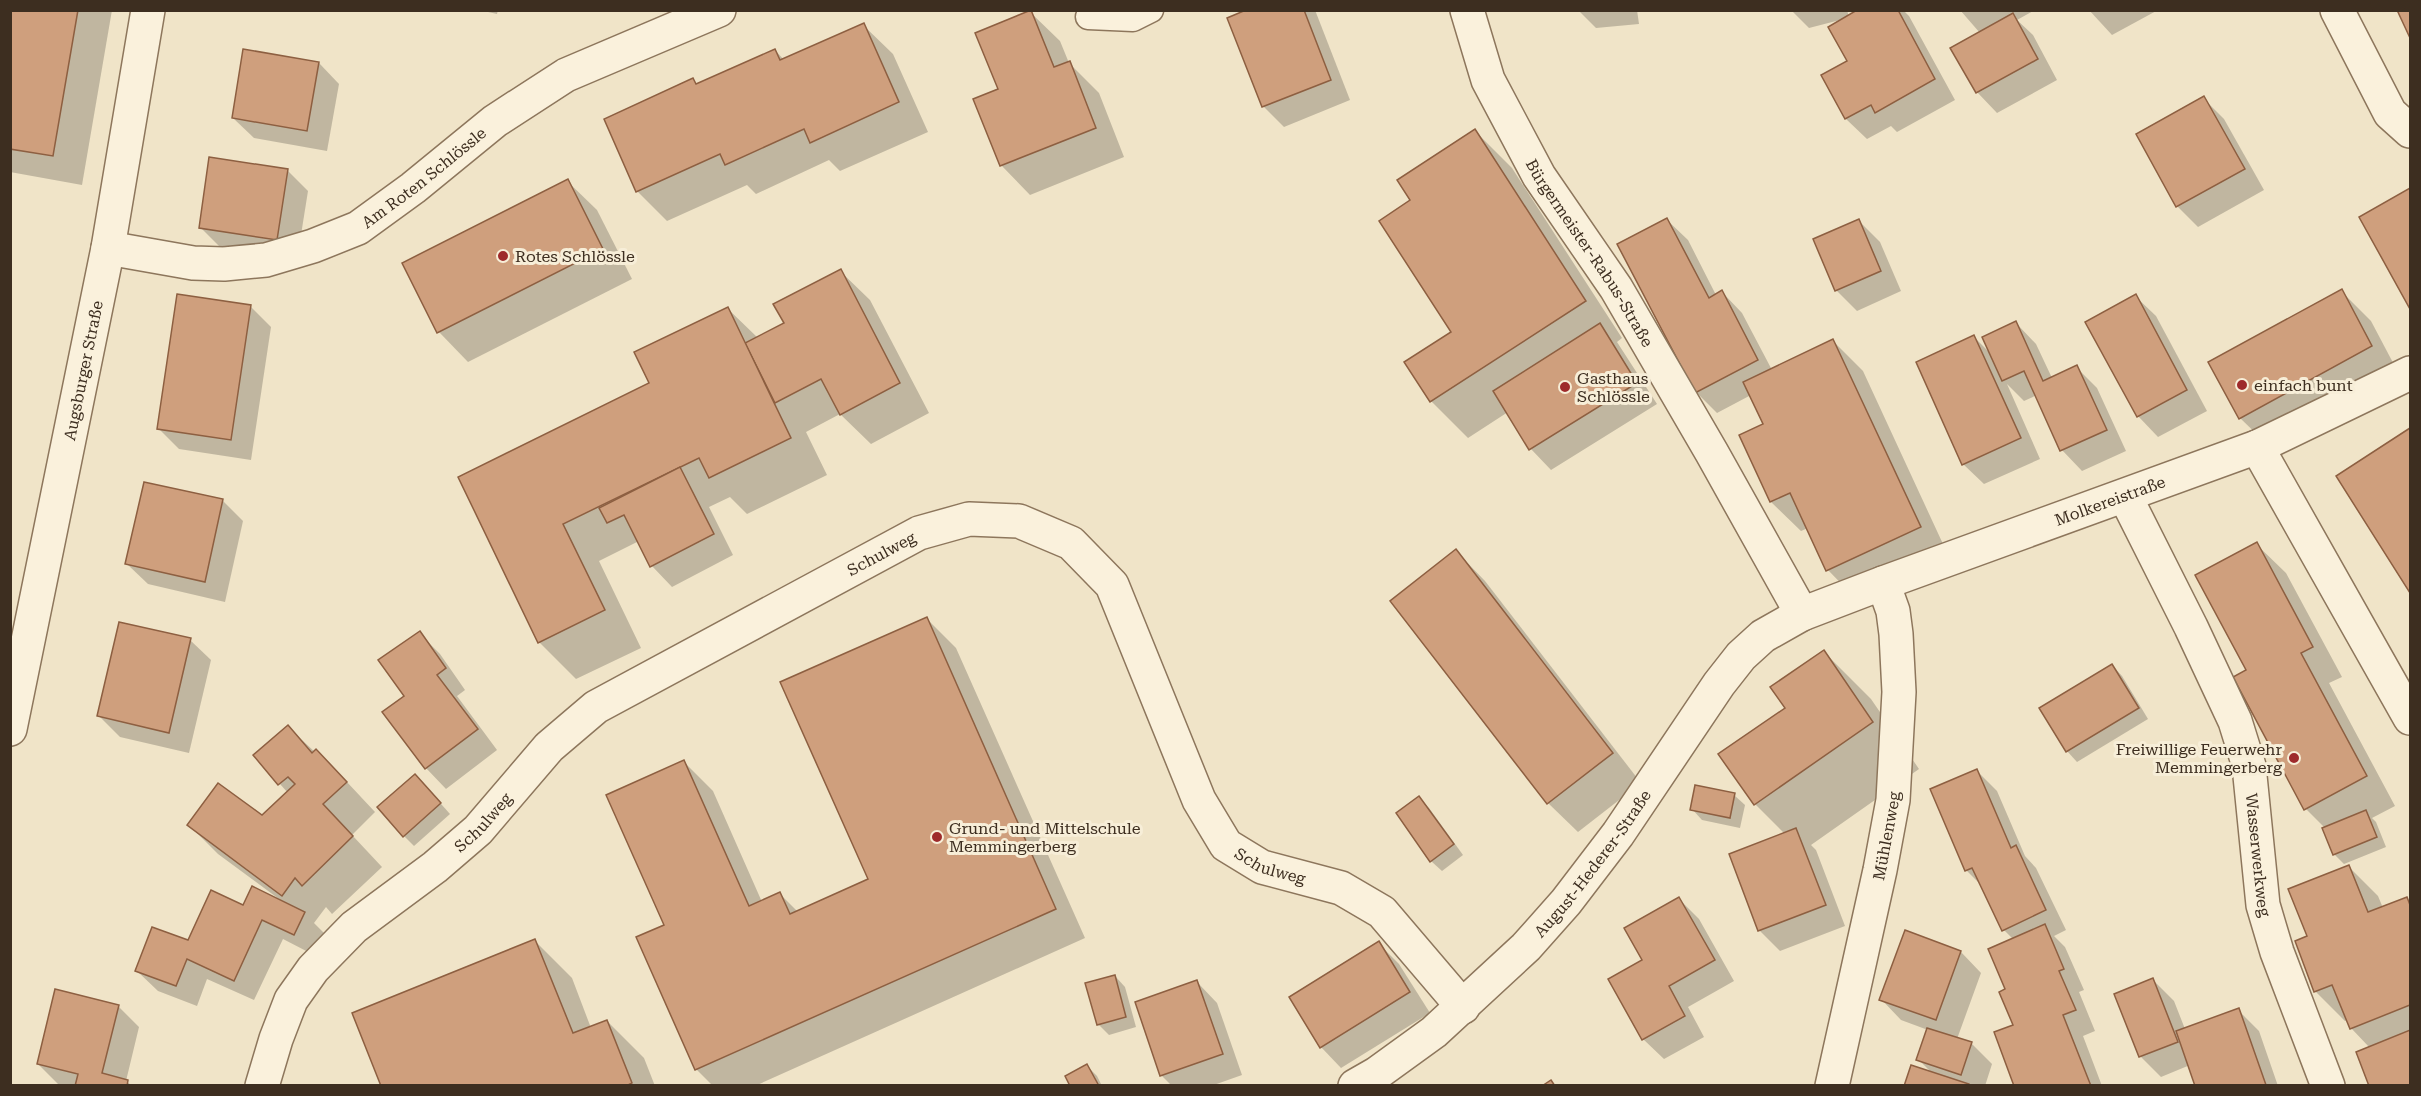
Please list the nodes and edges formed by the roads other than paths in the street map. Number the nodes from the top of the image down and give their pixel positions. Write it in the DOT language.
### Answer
graph roads {
  1 [pos="148,10"];
  2 [pos="719,10"];
  3 [pos="1151,10"];
  4 [pos="1467,10"];
  5 [pos="2337,10"];
  6 [pos="1088,17"];
  7 [pos="2410,131"];
  8 [pos="108,248"];
  9 [pos="2410,373"];
  10 [pos="2257,447"];
  11 [pos="2125,496"];
  12 [pos="1882,584"];
  13 [pos="1802,614"];
  14 [pos="2410,718"];
  15 [pos="10,729"];
  16 [pos="1463,1007"];
  17 [pos="262,1086"];
  18 [pos="1355,1086"];
  19 [pos="1832,1086"];
  20 [pos="2328,1086"];
  1 -- 8 [label="street, Augsburger Straße"];
  2 -- 8 [label="street, Am Roten Schlössle"];
  3 -- 6 [label="lane"];
  4 -- 13 [label="street, Bürgermeister-Rabus-Straße"];
  5 -- 7 [label="street"];
  8 -- 15 [label="street, Augsburger Straße"];
  9 -- 10 [label="street, Molkereistraße"];
  10 -- 11 [label="street, Molkereistraße"];
  10 -- 14 [label="street"];
  11 -- 12 [label="street, Molkereistraße"];
  11 -- 20 [label="street, Wasserwerkweg"];
  12 -- 13 [label="street, Molkereistraße"];
  12 -- 19 [label="street, Mühlenweg"];
  13 -- 16 [label="street, August-Hederer-Straße"];
  16 -- 17 [label="street, Schulweg"];
  16 -- 18 [label="street, August-Hederer-Straße"];
}
